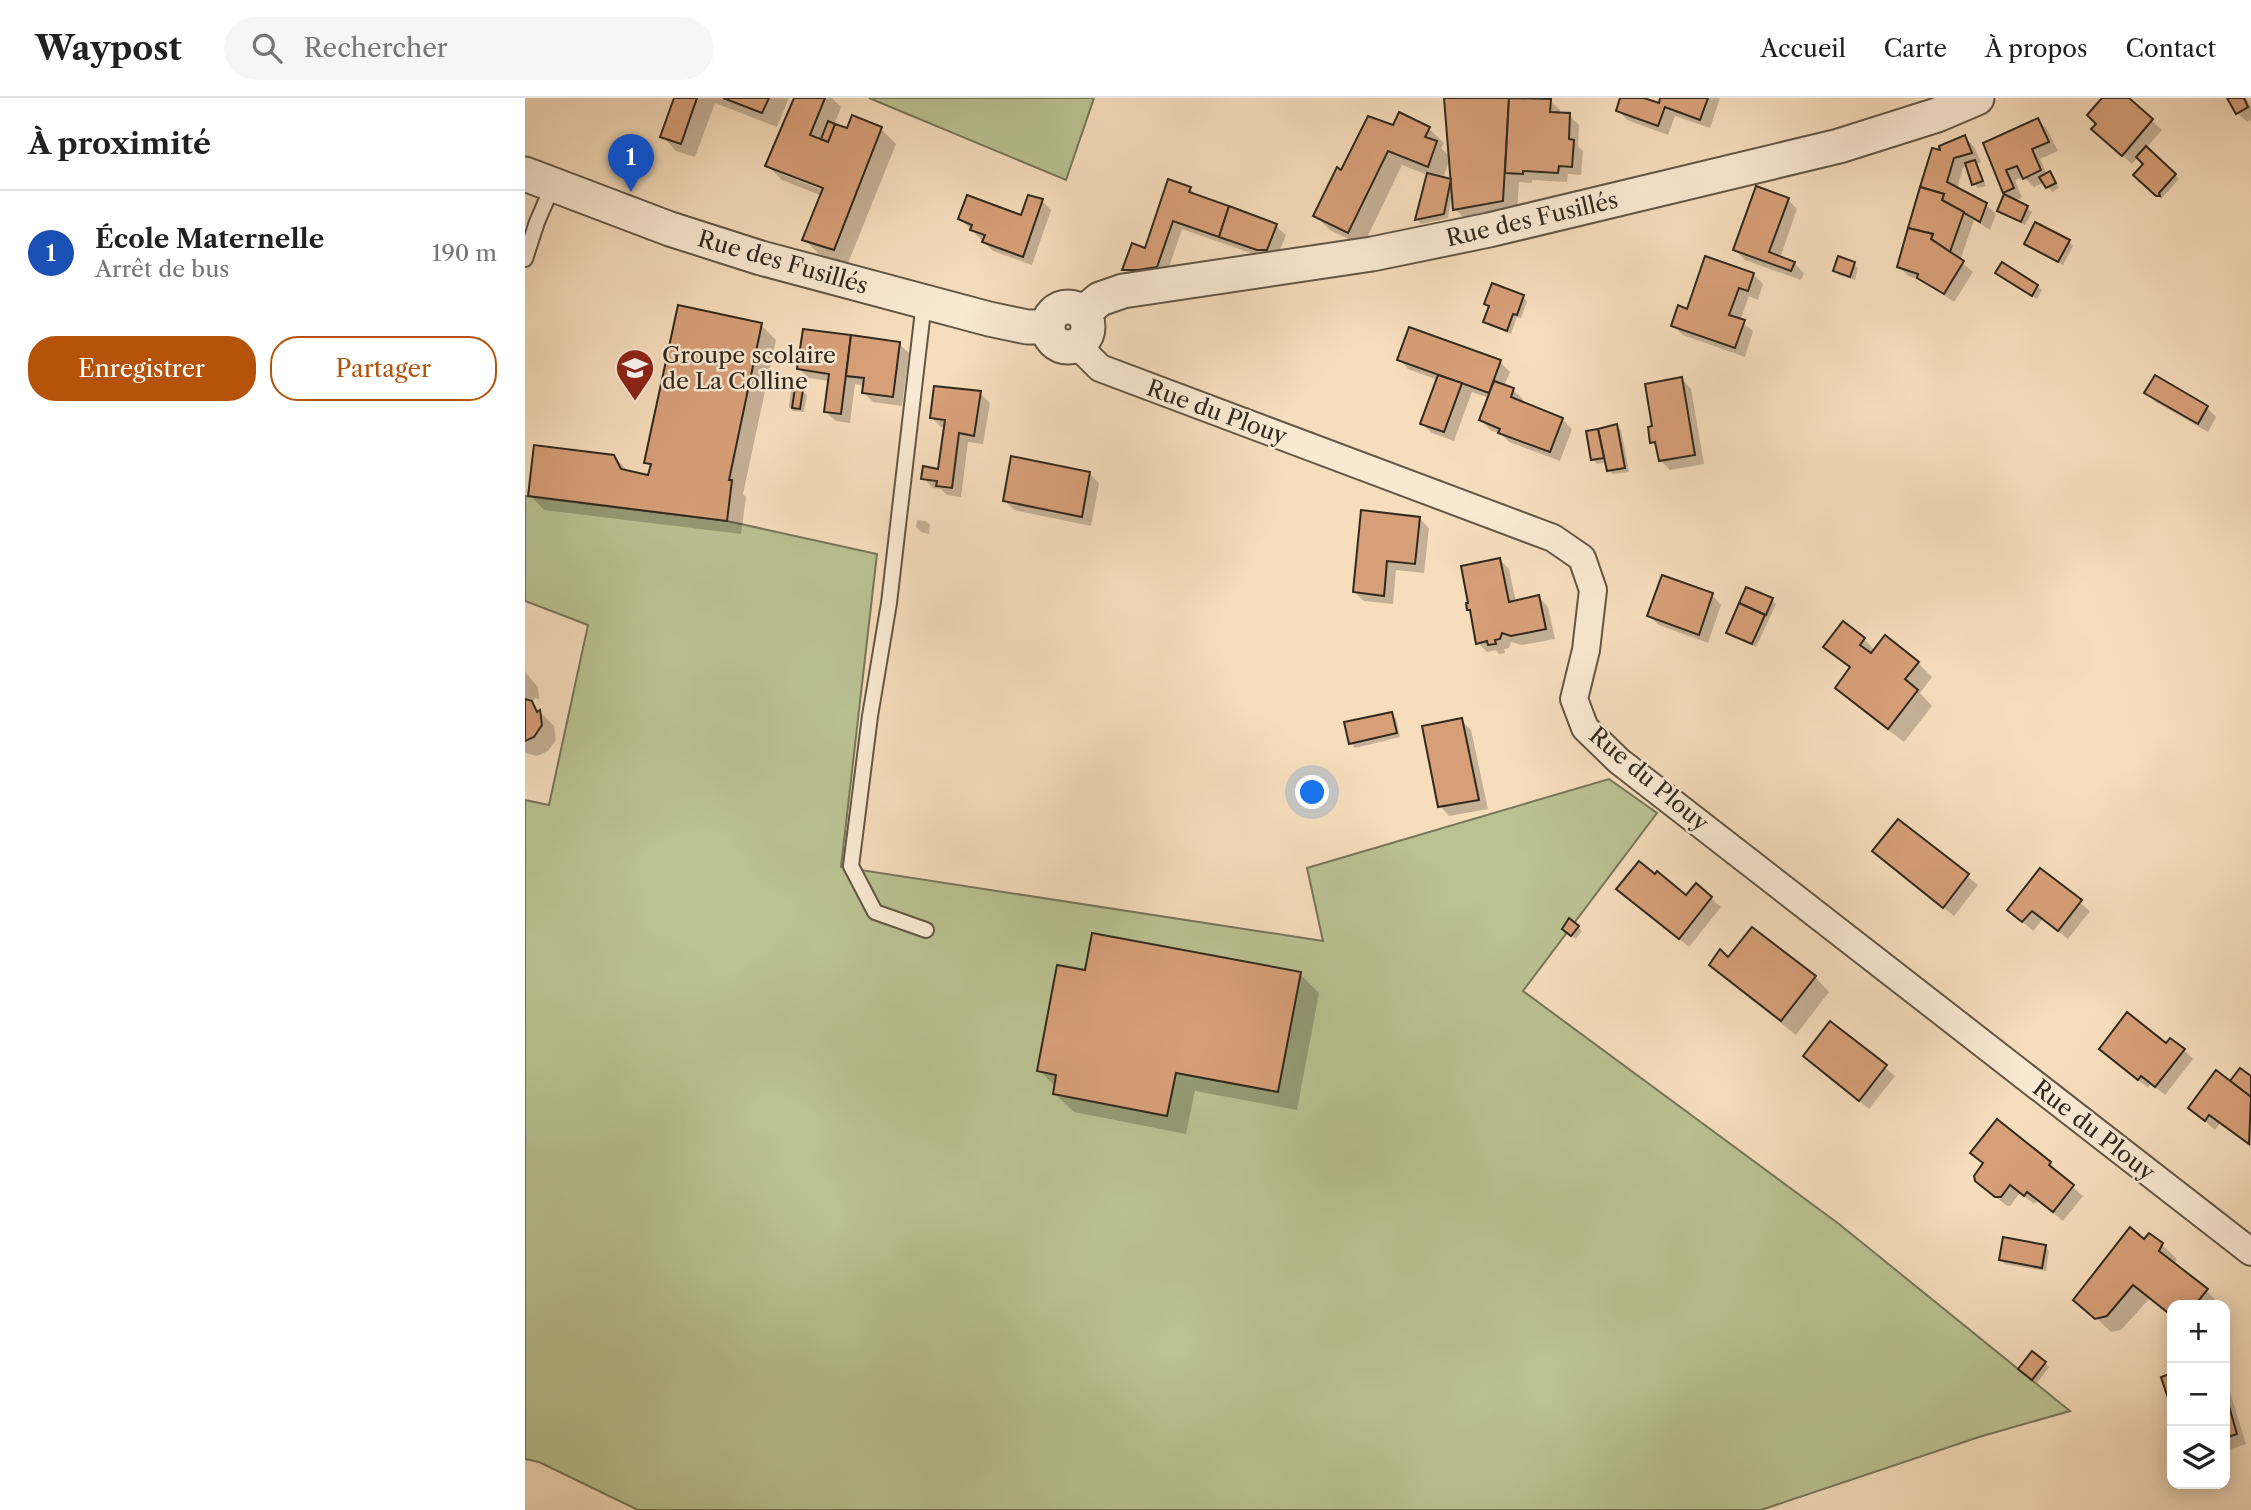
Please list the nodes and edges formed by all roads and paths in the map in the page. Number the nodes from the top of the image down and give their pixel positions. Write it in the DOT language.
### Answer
graph roads {
  1 [pos="1977,98"];
  2 [pos="539,180"];
  3 [pos="525,259"];
  4 [pos="924,302"];
  5 [pos="1083,313"];
  6 [pos="1047,327"];
  7 [pos="1077,345"];
  8 [pos="926,930"];
  9 [pos="2251,1252"];
  1 -- 5 [label="street, Rue des Fusillés"];
  2 -- 3 [label="lane"];
  2 -- 4 [label="street, Rue des Fusillés"];
  4 -- 6 [label="street, Rue des Fusillés"];
  4 -- 8 [label="lane"];
  5 -- 6 [label="street"];
  5 -- 7 [label="street"];
  6 -- 7 [label="street"];
  7 -- 9 [label="street, Rue du Plouy"];
}
